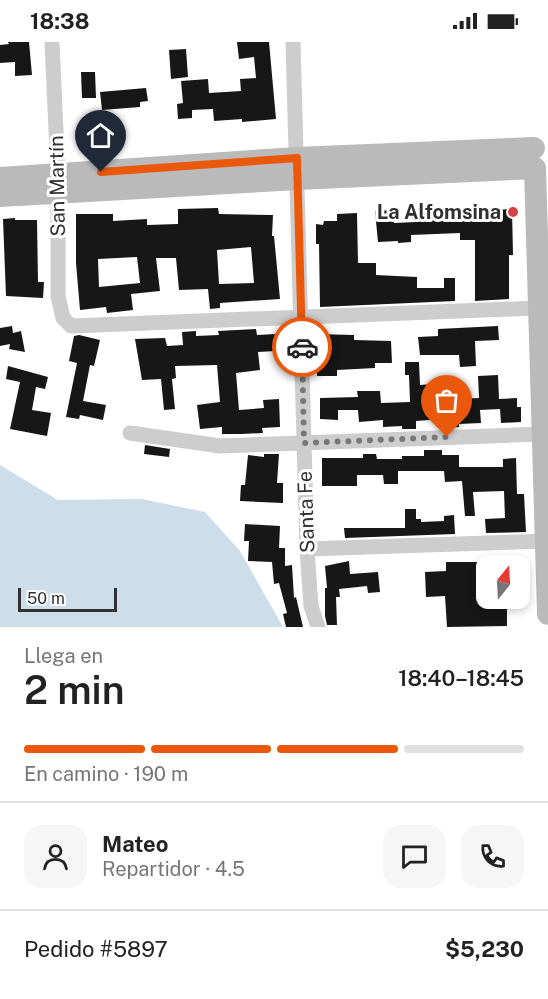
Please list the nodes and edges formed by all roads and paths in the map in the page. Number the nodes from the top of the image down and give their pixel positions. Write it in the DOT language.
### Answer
graph roads {
  1 [pos="52,42"];
  2 [pos="293,42"];
  3 [pos="539,162"];
  4 [pos="298,168"];
  5 [pos="0,178"];
  6 [pos="58,184"];
  7 [pos="0,196"];
  8 [pos="538,308"];
  9 [pos="301,318"];
  10 [pos="130,433"];
  11 [pos="542,434"];
  12 [pos="304,443"];
  13 [pos="546,541"];
  14 [pos="307,549"];
  15 [pos="548,614"];
  16 [pos="318,627"];
  1 -- 6 [label="street, San Martín"];
  2 -- 4 [label="street, Santa Fe"];
  3 -- 4 [label="main road"];
  3 -- 8 [label="main road"];
  4 -- 6 [label="main road"];
  4 -- 9 [label="street, Santa Fe"];
  5 -- 6 [label="main road"];
  6 -- 7 [label="main road"];
  6 -- 9 [label="street, San Martín"];
  8 -- 9 [label="street"];
  8 -- 11 [label="main road"];
  9 -- 12 [label="street, Santa Fe"];
  10 -- 12 [label="street"];
  11 -- 12 [label="street"];
  11 -- 13 [label="main road"];
  12 -- 14 [label="street, Santa Fe"];
  13 -- 14 [label="street"];
  13 -- 15 [label="main road"];
  14 -- 16 [label="street, Santa Fe"];
}
